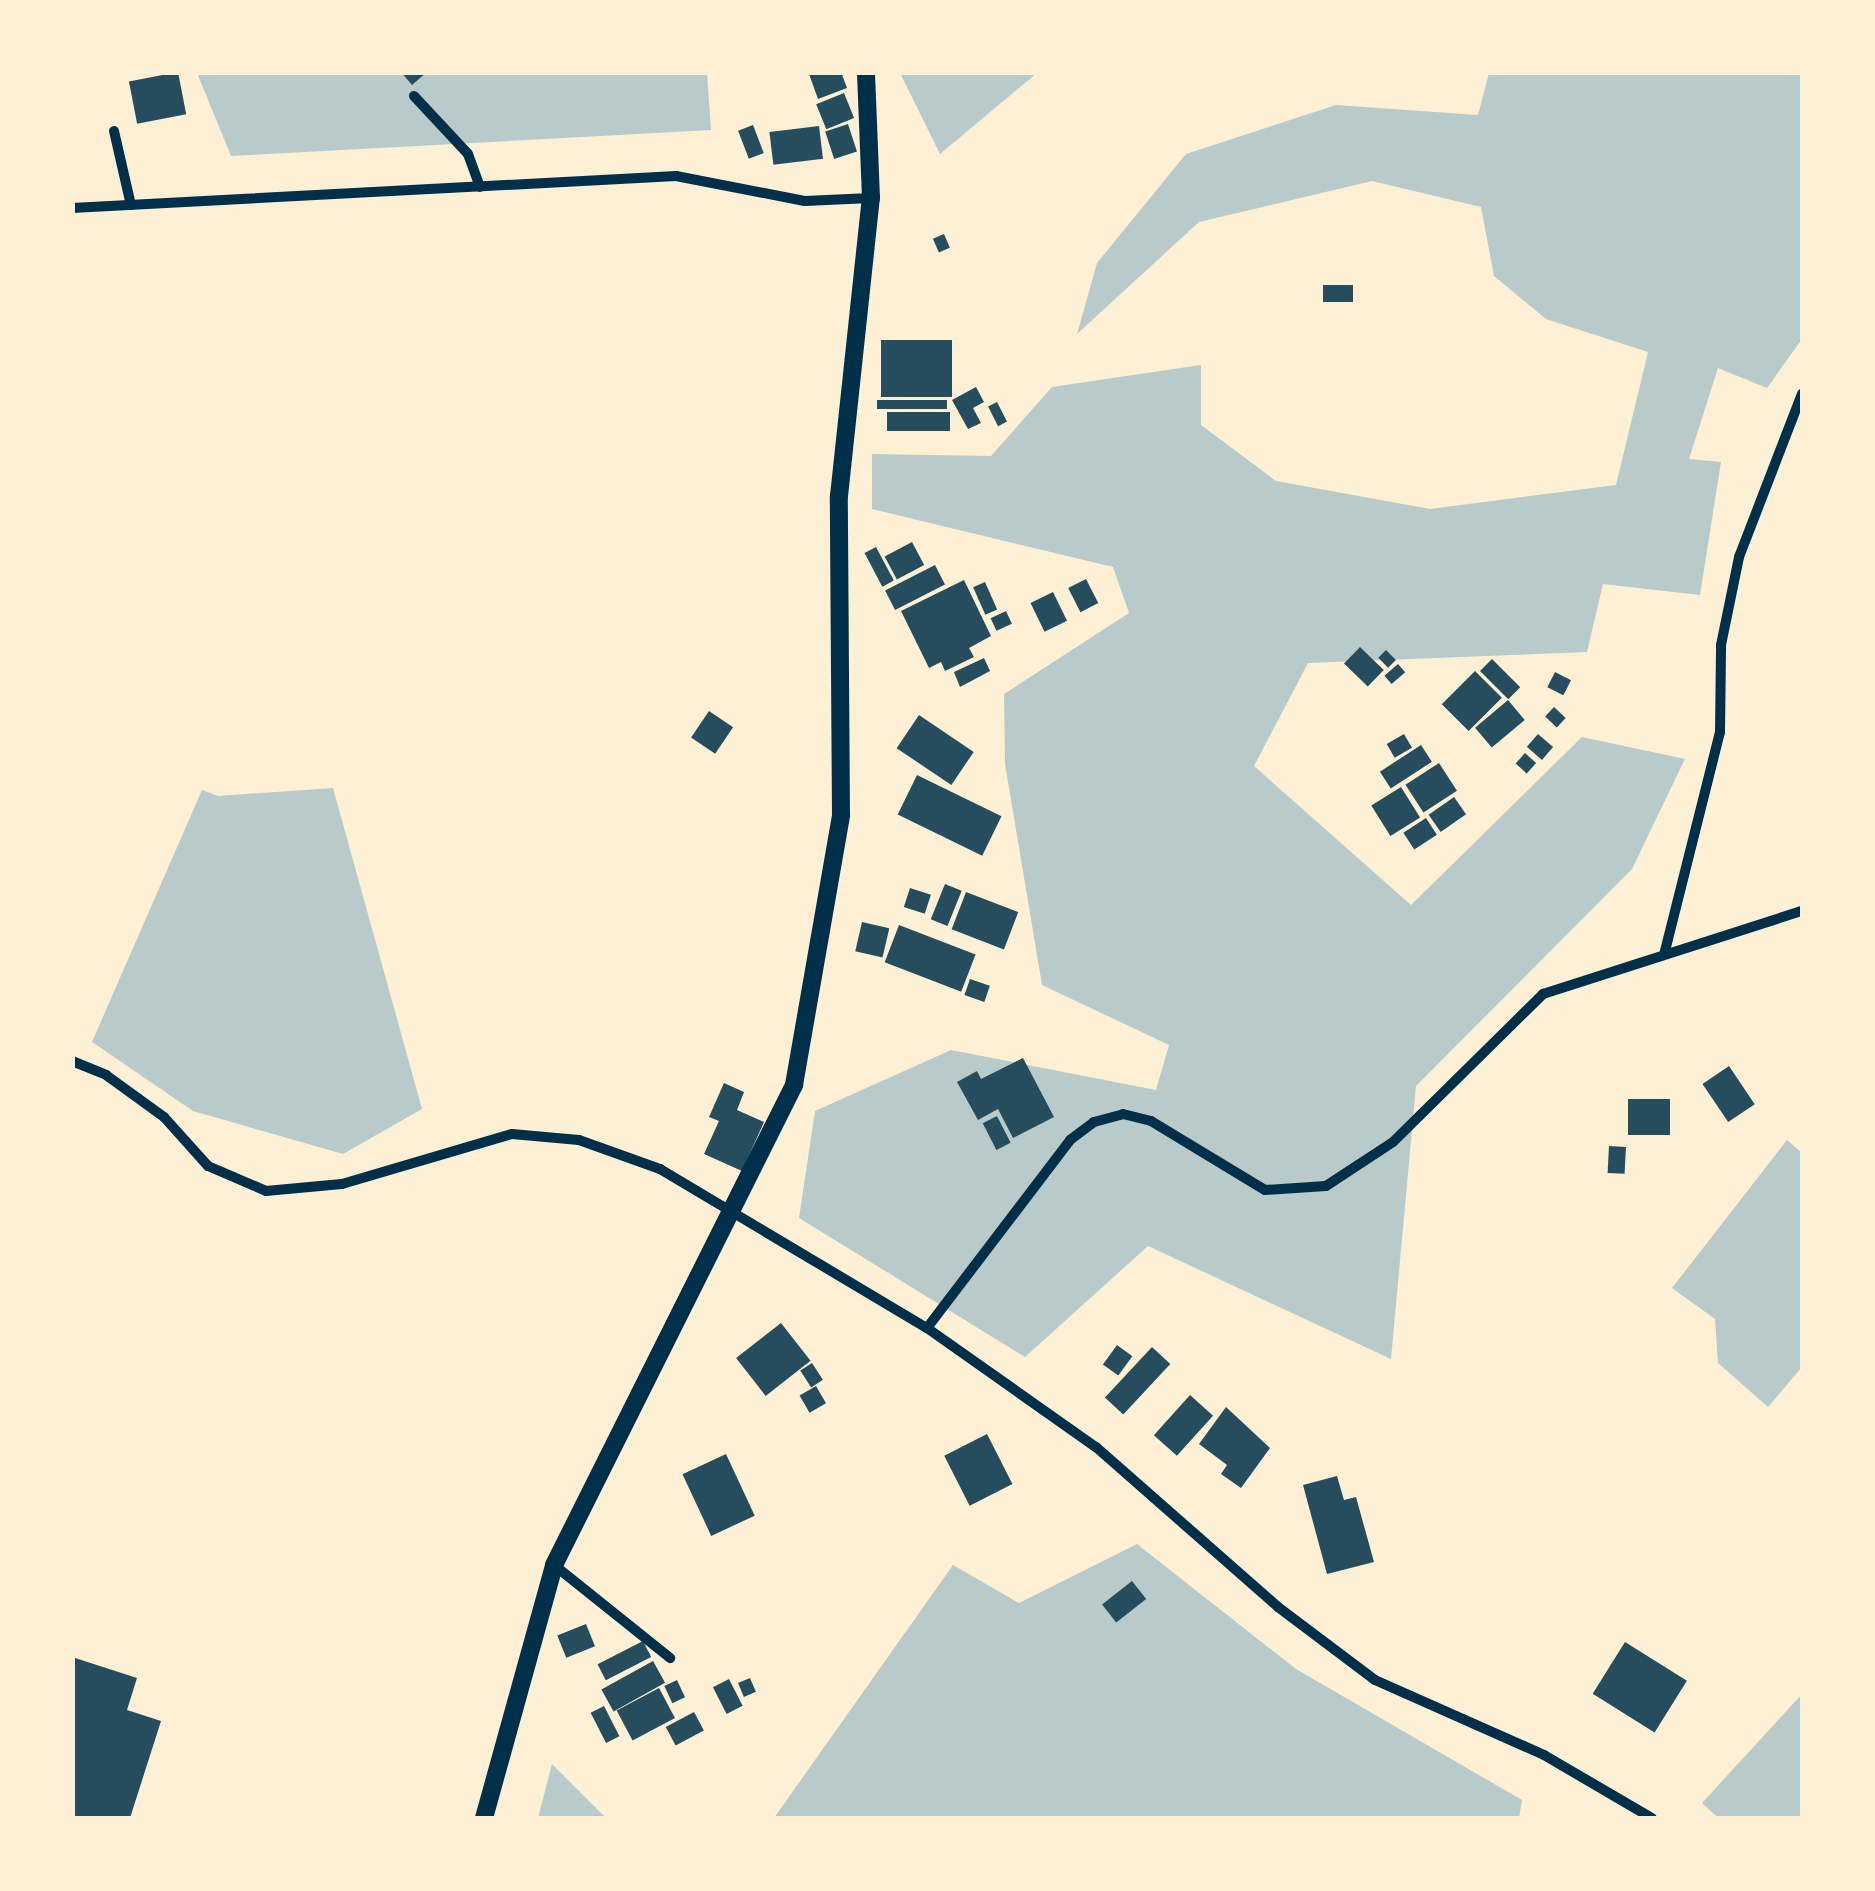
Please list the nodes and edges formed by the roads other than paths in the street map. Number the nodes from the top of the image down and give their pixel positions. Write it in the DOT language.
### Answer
graph roads {
  1 [pos="866,72"];
  2 [pos="414,96"];
  3 [pos="114,130"];
  4 [pos="480,186"];
  5 [pos="871,198"];
  6 [pos="131,205"];
  7 [pos="72,208"];
  8 [pos="1802,394"];
  9 [pos="1802,911"];
  10 [pos="1665,951"];
  11 [pos="72,1060"];
  12 [pos="730,1208"];
  13 [pos="927,1328"];
  14 [pos="554,1566"];
  15 [pos="670,1658"];
  16 [pos="484,1818"];
  17 [pos="1652,1818"];
  1 -- 5 [label="street"];
  2 -- 4 [label="street"];
  3 -- 6 [label="street"];
  4 -- 5 [label="street"];
  4 -- 6 [label="street"];
  5 -- 12 [label="street"];
  6 -- 7 [label="street"];
  8 -- 10 [label="street"];
  9 -- 10 [label="street"];
  10 -- 13 [label="street"];
  11 -- 12 [label="street"];
  12 -- 13 [label="street"];
  12 -- 14 [label="street"];
  13 -- 17 [label="street"];
  14 -- 15 [label="street"];
  14 -- 16 [label="street"];
}
